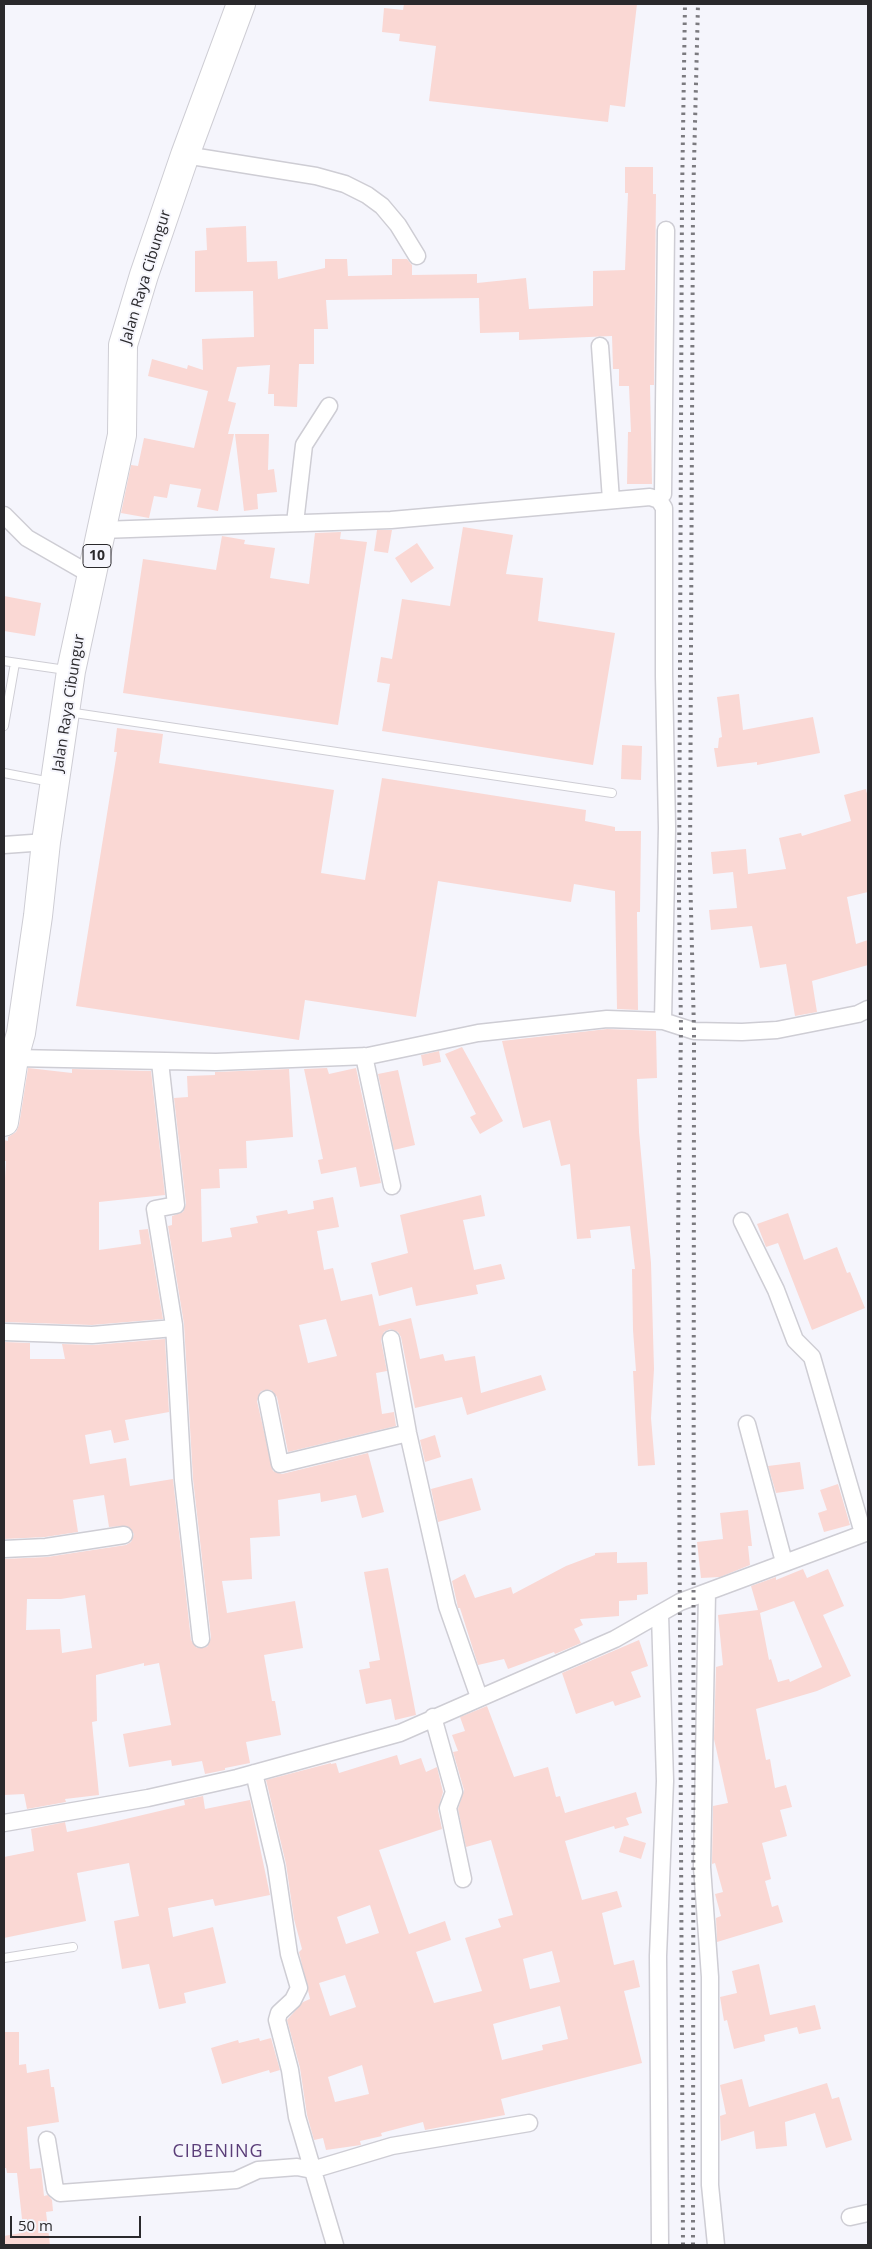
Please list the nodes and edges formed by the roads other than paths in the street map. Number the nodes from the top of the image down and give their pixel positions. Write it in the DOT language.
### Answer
graph roads {
  1 [pos="241,4"];
  2 [pos="185,155"];
  3 [pos="666,230"];
  4 [pos="417,256"];
  5 [pos="600,346"];
  6 [pos="329,406"];
  7 [pos="656,499"];
  8 [pos="611,500"];
  9 [pos="11,523"];
  10 [pos="295,524"];
  11 [pos="101,530"];
  12 [pos="93,576"];
  13 [pos="4,661"];
  14 [pos="15,663"];
  15 [pos="71,671"];
  16 [pos="66,712"];
  17 [pos="4,726"];
  18 [pos="4,773"];
  19 [pos="55,782"];
  20 [pos="612,793"];
  21 [pos="46,842"];
  22 [pos="4,845"];
  23 [pos="868,1009"];
  24 [pos="663,1021"];
  25 [pos="13,1040"];
  26 [pos="364,1056"];
  27 [pos="160,1062"];
  28 [pos="4,1122"];
  29 [pos="392,1186"];
  30 [pos="742,1221"];
  31 [pos="174,1328"];
  32 [pos="4,1332"];
  33 [pos="391,1339"];
  34 [pos="267,1399"];
  35 [pos="747,1424"];
  36 [pos="408,1433"];
  37 [pos="866,1533"];
  38 [pos="124,1535"];
  39 [pos="4,1549"];
  40 [pos="784,1562"];
  41 [pos="707,1592"];
  42 [pos="660,1614"];
  43 [pos="200,1639"];
  44 [pos="479,1697"];
  45 [pos="434,1717"];
  46 [pos="254,1773"];
  47 [pos="4,1823"];
  48 [pos="463,1879"];
  49 [pos="73,1947"];
  50 [pos="4,1958"];
  51 [pos="529,2123"];
  52 [pos="47,2140"];
  53 [pos="312,2170"];
  54 [pos="868,2213"];
  55 [pos="850,2217"];
  56 [pos="336,2245"];
  57 [pos="660,2245"];
  58 [pos="716,2245"];
  1 -- 2 [label="highway, Jalan Raya Cibungur / 10"];
  2 -- 4 [label="street"];
  2 -- 11 [label="highway, Jalan Raya Cibungur / 10"];
  3 -- 7 [label="street"];
  5 -- 8 [label="street"];
  6 -- 10 [label="street"];
  7 -- 8 [label="street"];
  7 -- 24 [label="street"];
  8 -- 10 [label="street"];
  9 -- 12 [label="street"];
  10 -- 11 [label="street"];
  11 -- 12 [label="highway, Jalan Raya Cibungur / 10"];
  12 -- 15 [label="highway, Jalan Raya Cibungur / 10"];
  13 -- 14 [label="lane"];
  14 -- 15 [label="lane"];
  14 -- 17 [label="lane"];
  15 -- 16 [label="highway, Jalan Raya Cibungur / 10"];
  16 -- 19 [label="highway, Jalan Raya Cibungur / 10"];
  16 -- 20 [label="lane"];
  18 -- 19 [label="lane"];
  19 -- 21 [label="highway, Jalan Raya Cibungur / 10"];
  21 -- 22 [label="street"];
  21 -- 25 [label="highway, Jalan Raya Cibungur / 10"];
  23 -- 24 [label="street"];
  24 -- 26 [label="street"];
  25 -- 27 [label="street"];
  25 -- 28 [label="highway, Jalan Raya Cibungur / 10"];
  26 -- 27 [label="street"];
  26 -- 29 [label="street"];
  27 -- 31 [label="street"];
  30 -- 37 [label="street"];
  31 -- 32 [label="street"];
  31 -- 43 [label="street"];
  33 -- 36 [label="street"];
  34 -- 36 [label="street"];
  35 -- 40 [label="street"];
  36 -- 44 [label="street"];
  37 -- 40 [label="street"];
  38 -- 39 [label="street"];
  40 -- 41 [label="street"];
  41 -- 42 [label="street"];
  41 -- 58 [label="street"];
  42 -- 44 [label="street"];
  42 -- 57 [label="street"];
  44 -- 45 [label="street"];
  45 -- 46 [label="street"];
  45 -- 48 [label="street"];
  46 -- 47 [label="street"];
  46 -- 53 [label="street"];
  49 -- 50 [label="lane"];
  51 -- 53 [label="street"];
  52 -- 53 [label="street"];
  53 -- 56 [label="street"];
  54 -- 55 [label="street"];
}
